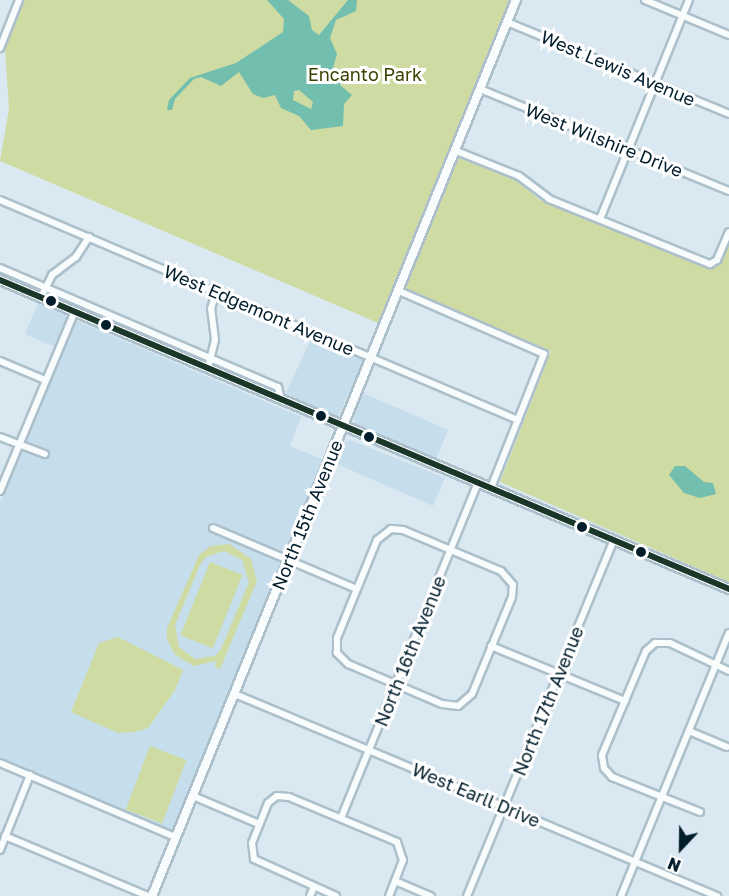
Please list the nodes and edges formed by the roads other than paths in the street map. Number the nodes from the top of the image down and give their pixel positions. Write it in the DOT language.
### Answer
graph roads {
  1 [pos="19,0"];
  2 [pos="516,0"];
  3 [pos="645,0"];
  4 [pos="689,0"];
  5 [pos="682,16"];
  6 [pos="507,22"];
  7 [pos="729,35"];
  8 [pos="0,48"];
  9 [pos="655,83"];
  10 [pos="480,89"];
  11 [pos="729,114"];
  12 [pos="454,150"];
  13 [pos="628,150"];
  14 [pos="729,191"];
  15 [pos="0,200"];
  16 [pos="600,219"];
  17 [pos="729,232"];
  18 [pos="88,237"];
  19 [pos="0,268"];
  20 [pos="0,280"];
  21 [pos="45,286"];
  22 [pos="216,291"];
  23 [pos="399,291"];
  24 [pos="41,297"];
  25 [pos="75,311"];
  26 [pos="211,358"];
  27 [pos="372,358"];
  28 [pos="0,361"];
  29 [pos="208,368"];
  30 [pos="45,380"];
  31 [pos="281,400"];
  32 [pos="518,420"];
  33 [pos="343,426"];
  34 [pos="0,437"];
  35 [pos="19,445"];
  36 [pos="45,454"];
  37 [pos="478,483"];
  38 [pos="491,488"];
  39 [pos="0,491"];
  40 [pos="213,528"];
  41 [pos="615,540"];
  42 [pos="452,550"];
  43 [pos="289,560"];
  44 [pos="357,589"];
  45 [pos="729,589"];
  46 [pos="729,633"];
  47 [pos="491,646"];
  48 [pos="717,664"];
  49 [pos="729,671"];
  50 [pos="559,675"];
  51 [pos="397,685"];
  52 [pos="235,694"];
  53 [pos="625,701"];
  54 [pos="689,730"];
  55 [pos="727,747"];
  56 [pos="370,750"];
  57 [pos="0,763"];
  58 [pos="30,775"];
  59 [pos="193,796"];
  60 [pos="662,796"];
  61 [pos="504,807"];
  62 [pos="700,812"];
  63 [pos="341,818"];
  64 [pos="259,824"];
  65 [pos="5,836"];
  66 [pos="175,837"];
  67 [pos="0,850"];
  68 [pos="635,862"];
  69 [pos="395,881"];
  70 [pos="314,887"];
  71 [pos="150,896"];
  72 [pos="310,896"];
  73 [pos="336,896"];
  74 [pos="389,896"];
  75 [pos="431,896"];
  76 [pos="467,896"];
  77 [pos="621,896"];
  78 [pos="717,896"];
  1 -- 8 [label="street"];
  2 -- 6 [label="street, North 15th Avenue"];
  3 -- 5 [label="street"];
  4 -- 5 [label="street"];
  5 -- 7 [label="street"];
  5 -- 9 [label="street"];
  6 -- 9 [label="street, West Lewis Avenue"];
  6 -- 10 [label="street, North 15th Avenue"];
  9 -- 11 [label="street, West Lewis Avenue"];
  9 -- 13 [label="street"];
  10 -- 12 [label="street, North 15th Avenue"];
  10 -- 13 [label="street, West Wilshire Drive"];
  12 -- 16 [label="street"];
  12 -- 23 [label="street, North 15th Avenue"];
  13 -- 14 [label="street, West Wilshire Drive"];
  13 -- 16 [label="street"];
  15 -- 18 [label="street, West Edgemont Avenue"];
  16 -- 17 [label="street"];
  18 -- 21 [label="street"];
  18 -- 22 [label="street, West Edgemont Avenue"];
  19 -- 21 [label="street"];
  20 -- 24 [label="street"];
  21 -- 24 [label="street"];
  21 -- 26 [label="street"];
  22 -- 26 [label="street"];
  22 -- 27 [label="street, West Edgemont Avenue"];
  23 -- 27 [label="street, North 15th Avenue"];
  23 -- 32 [label="street"];
  24 -- 25 [label="street"];
  25 -- 29 [label="street"];
  25 -- 30 [label="street"];
  26 -- 29 [label="street"];
  26 -- 31 [label="street"];
  27 -- 32 [label="street, West Edgemont Avenue"];
  27 -- 33 [label="street, North 15th Avenue"];
  28 -- 30 [label="street"];
  29 -- 31 [label="street"];
  30 -- 35 [label="street"];
  31 -- 33 [label="street"];
  32 -- 38 [label="street"];
  33 -- 37 [label="street"];
  33 -- 43 [label="street, North 15th Avenue"];
  34 -- 35 [label="street"];
  35 -- 36 [label="street"];
  35 -- 39 [label="street"];
  37 -- 38 [label="street"];
  37 -- 42 [label="street, North 16th Avenue"];
  38 -- 41 [label="street"];
  40 -- 43 [label="street"];
  41 -- 45 [label="street"];
  41 -- 50 [label="street, North 17th Avenue"];
  42 -- 44 [label="street"];
  42 -- 47 [label="street"];
  42 -- 51 [label="street, North 16th Avenue"];
  43 -- 44 [label="street"];
  43 -- 52 [label="street, North 15th Avenue"];
  44 -- 51 [label="street"];
  46 -- 48 [label="street"];
  47 -- 50 [label="street"];
  47 -- 51 [label="street"];
  48 -- 49 [label="street"];
  48 -- 53 [label="street"];
  48 -- 54 [label="street"];
  50 -- 53 [label="street"];
  50 -- 61 [label="street, North 17th Avenue"];
  51 -- 56 [label="street, North 16th Avenue"];
  52 -- 56 [label="street, West Earll Drive"];
  52 -- 59 [label="street, North 15th Avenue"];
  53 -- 60 [label="street"];
  54 -- 55 [label="street"];
  54 -- 60 [label="street"];
  56 -- 61 [label="street, West Earll Drive"];
  56 -- 63 [label="street, North 16th Avenue"];
  57 -- 58 [label="street"];
  58 -- 65 [label="street"];
  58 -- 66 [label="street"];
  59 -- 64 [label="street"];
  59 -- 66 [label="street, North 15th Avenue"];
  60 -- 62 [label="street"];
  60 -- 68 [label="street"];
  61 -- 68 [label="street, West Earll Drive"];
  61 -- 76 [label="street, North 17th Avenue"];
  63 -- 64 [label="street"];
  63 -- 69 [label="street"];
  64 -- 70 [label="street"];
  65 -- 67 [label="street"];
  65 -- 71 [label="street"];
  66 -- 71 [label="street, North 15th Avenue"];
  68 -- 77 [label="street"];
  68 -- 78 [label="street, West Earll Drive"];
  69 -- 74 [label="street"];
  69 -- 75 [label="street"];
  70 -- 72 [label="street"];
  70 -- 73 [label="street"];
}
